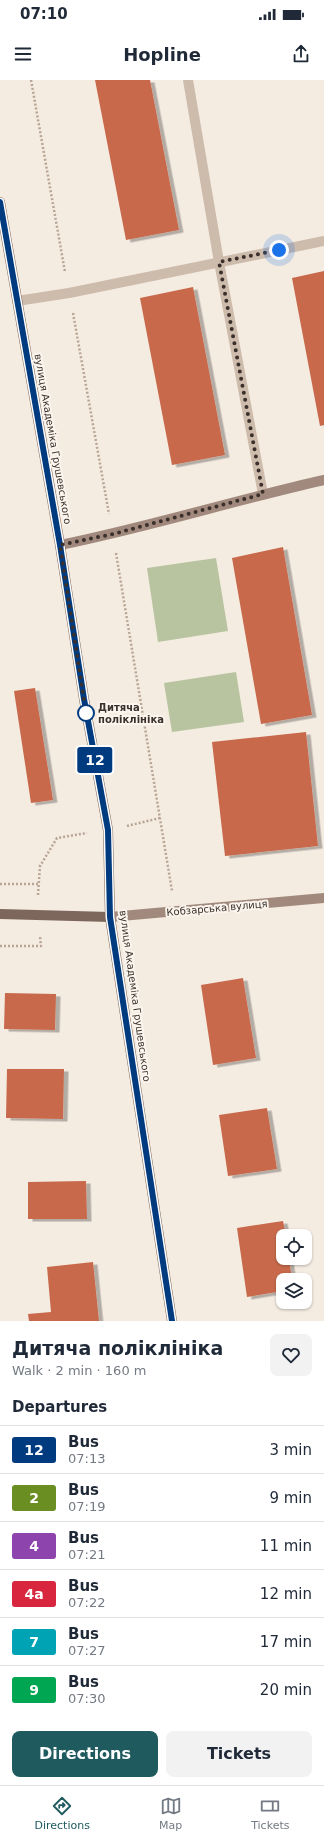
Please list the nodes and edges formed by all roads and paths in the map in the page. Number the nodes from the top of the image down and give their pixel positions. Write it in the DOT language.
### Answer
graph roads {
  1 [pos="31,80"];
  2 [pos="188,80"];
  3 [pos="0,202"];
  4 [pos="324,241"];
  5 [pos="219,262"];
  6 [pos="69,293"];
  7 [pos="17,301"];
  8 [pos="324,480"];
  9 [pos="263,494"];
  10 [pos="113,534"];
  11 [pos="60,545"];
  12 [pos="160,818"];
  13 [pos="108,830"];
  14 [pos="0,884"];
  15 [pos="38,884"];
  16 [pos="324,898"];
  17 [pos="175,911"];
  18 [pos="0,914"];
  19 [pos="40,915"];
  20 [pos="110,917"];
  21 [pos="0,946"];
  22 [pos="172,1321"];
  1 -- 6 [label="path"];
  2 -- 5 [label="lane"];
  3 -- 7 [label="main road, вулиця Академіка Грушевського"];
  4 -- 5 [label="lane"];
  5 -- 6 [label="lane"];
  5 -- 9 [label="lane"];
  6 -- 7 [label="lane"];
  6 -- 10 [label="path"];
  7 -- 11 [label="main road, вулиця Академіка Грушевського"];
  8 -- 9 [label="street"];
  9 -- 10 [label="street"];
  10 -- 11 [label="street"];
  10 -- 12 [label="path"];
  11 -- 13 [label="main road, вулиця Академіка Грушевського"];
  12 -- 13 [label="path"];
  12 -- 17 [label="path"];
  13 -- 15 [label="path"];
  13 -- 20 [label="main road, вулиця Академіка Грушевського"];
  14 -- 15 [label="path"];
  15 -- 19 [label="path"];
  16 -- 17 [label="street, Кобзарська вулиця"];
  17 -- 20 [label="street, Кобзарська вулиця"];
  18 -- 19 [label="main road"];
  19 -- 20 [label="main road"];
  19 -- 21 [label="path"];
  20 -- 22 [label="main road, вулиця Академіка Грушевського"];
}
